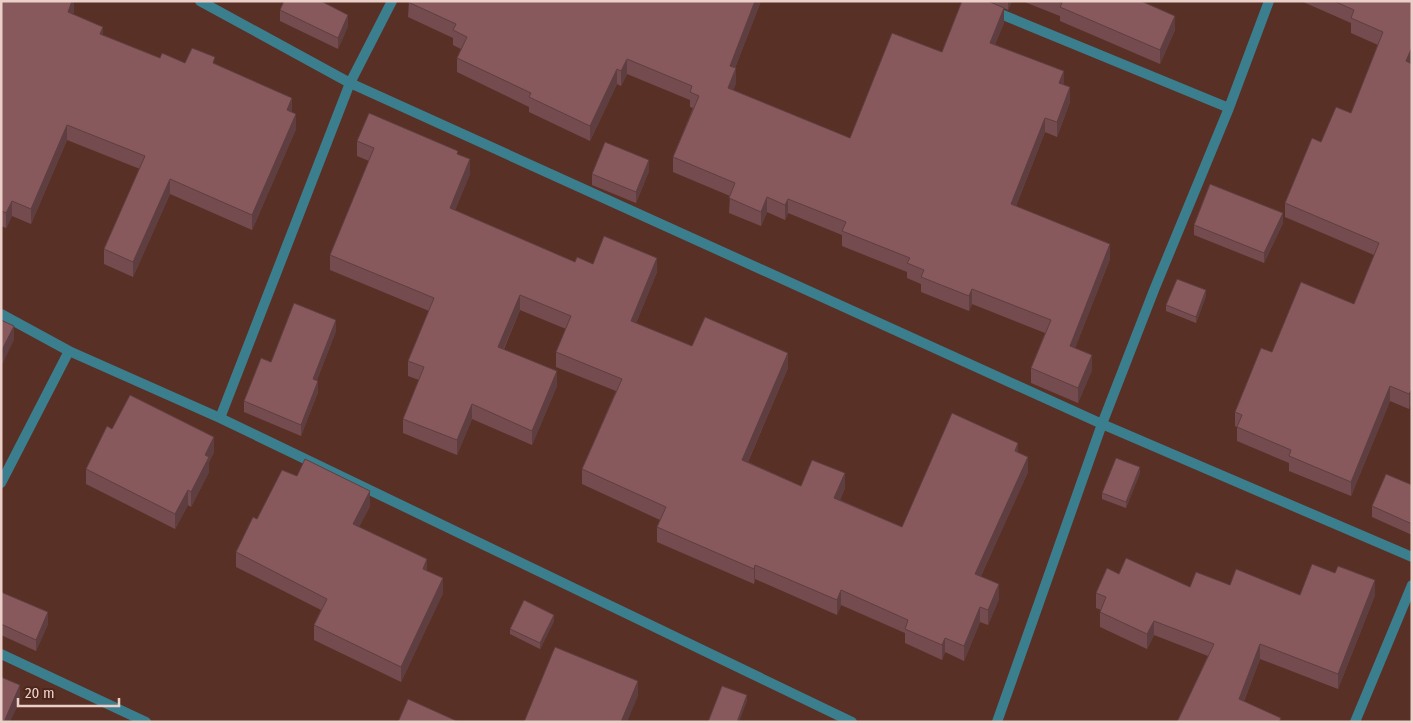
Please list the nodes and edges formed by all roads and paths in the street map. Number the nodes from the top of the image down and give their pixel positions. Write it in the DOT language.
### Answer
graph roads {
  1 [pos="200,1"];
  2 [pos="392,1"];
  3 [pos="969,1"];
  4 [pos="1269,1"];
  5 [pos="350,83"];
  6 [pos="1229,108"];
  7 [pos="1,314"];
  8 [pos="69,351"];
  9 [pos="220,418"];
  10 [pos="1102,424"];
  11 [pos="1,483"];
  12 [pos="1412,557"];
  13 [pos="1412,585"];
  14 [pos="1,654"];
  15 [pos="146,722"];
  16 [pos="852,722"];
  17 [pos="997,722"];
  18 [pos="1355,722"];
  1 -- 5 [label="street"];
  2 -- 5 [label="street"];
  3 -- 6 [label="street"];
  4 -- 6 [label="street"];
  5 -- 9 [label="street"];
  5 -- 10 [label="street"];
  6 -- 10 [label="street"];
  7 -- 8 [label="street"];
  8 -- 9 [label="street"];
  8 -- 11 [label="street"];
  9 -- 16 [label="street"];
  10 -- 12 [label="street"];
  10 -- 17 [label="street"];
  13 -- 18 [label="street"];
  14 -- 15 [label="street"];
}
